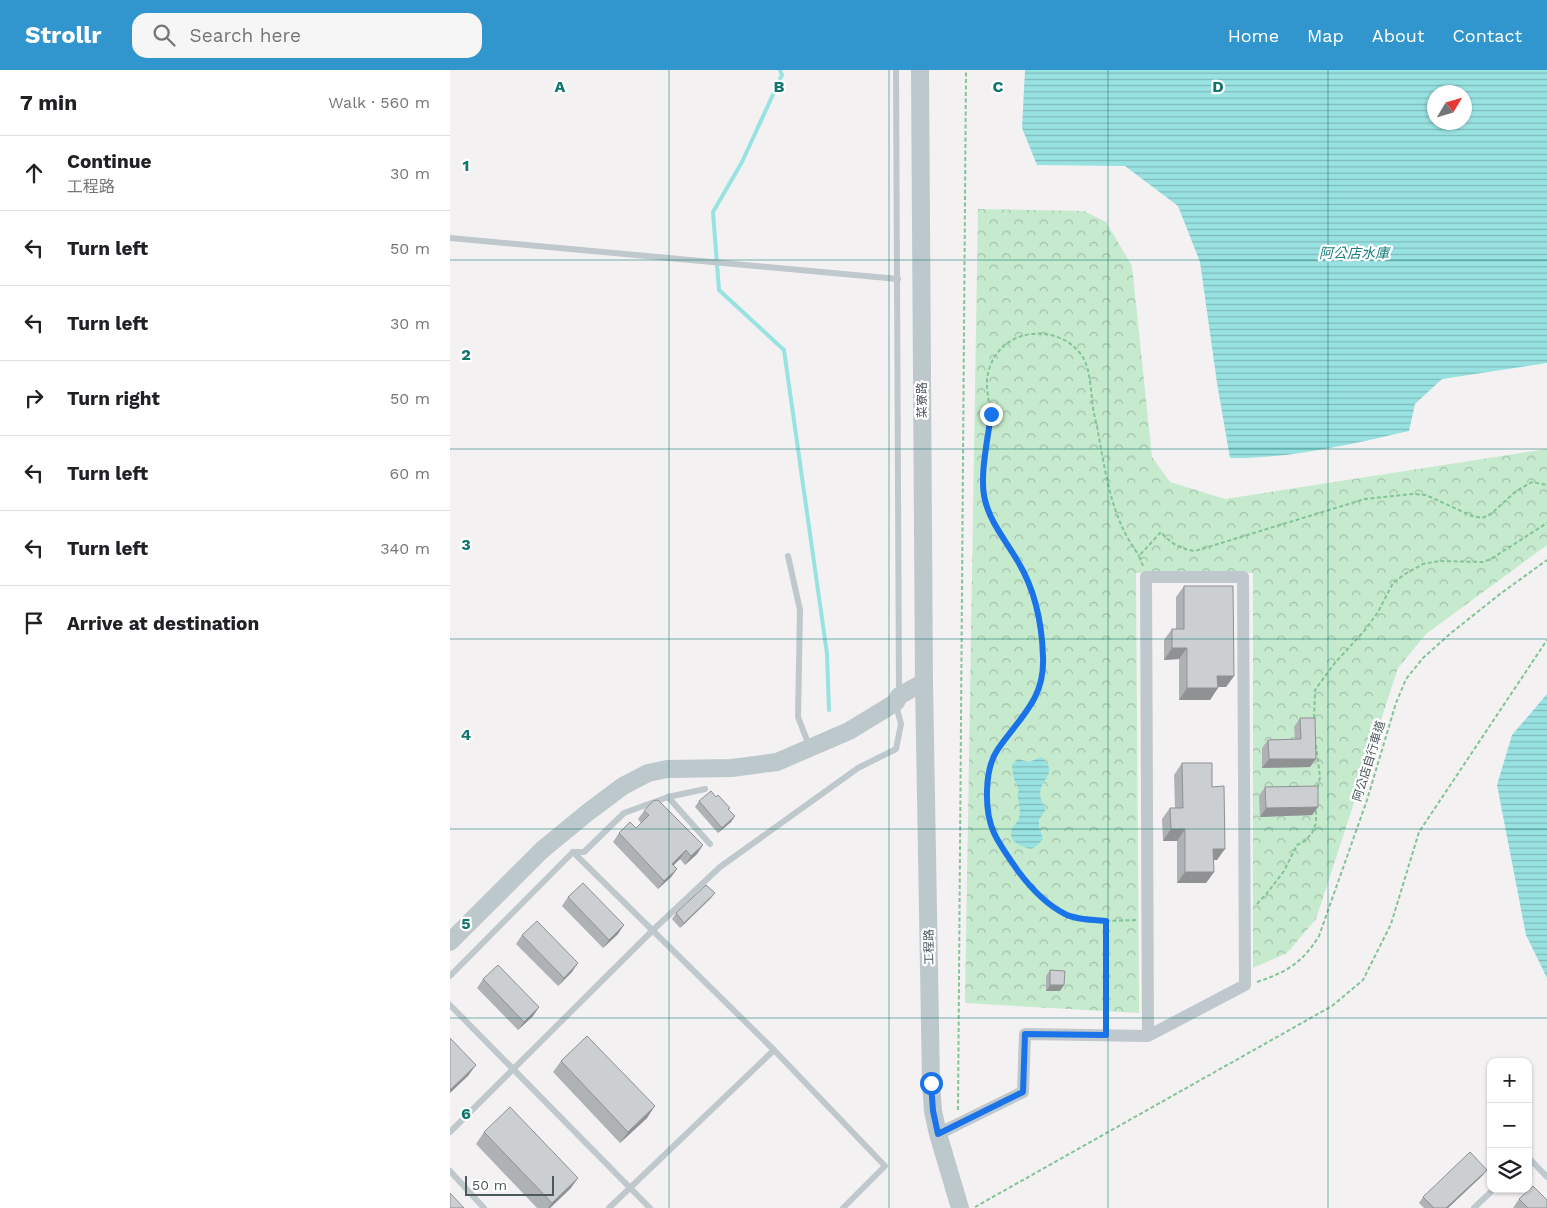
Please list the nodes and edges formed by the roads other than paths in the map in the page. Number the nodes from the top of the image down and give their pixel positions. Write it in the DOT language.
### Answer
graph roads {
  1 [pos="896,70"];
  2 [pos="920,70"];
  3 [pos="450,238"];
  4 [pos="898,279"];
  5 [pos="788,556"];
  6 [pos="924,682"];
  7 [pos="894,703"];
  8 [pos="811,749"];
  9 [pos="705,789"];
  10 [pos="668,796"];
  11 [pos="710,844"];
  12 [pos="573,852"];
  13 [pos="653,930"];
  14 [pos="450,942"];
  15 [pos="450,976"];
  16 [pos="450,1005"];
  17 [pos="1148,1036"];
  18 [pos="774,1050"];
  19 [pos="512,1068"];
  20 [pos="450,1132"];
  21 [pos="938,1134"];
  22 [pos="1532,1161"];
  23 [pos="450,1172"];
  24 [pos="1547,1177"];
  25 [pos="630,1188"];
  26 [pos="1490,1193"];
  27 [pos="484,1208"];
  28 [pos="609,1208"];
  29 [pos="650,1208"];
  30 [pos="843,1208"];
  31 [pos="960,1208"];
  32 [pos="1474,1208"];
  1 -- 4 [label="lane"];
  2 -- 6 [label="street, 菜寮路"];
  3 -- 4 [label="lane"];
  4 -- 7 [label="lane"];
  5 -- 8 [label="lane"];
  6 -- 7 [label="street"];
  6 -- 21 [label="street, 工程路"];
  7 -- 8 [label="street"];
  7 -- 13 [label="lane"];
  8 -- 14 [label="street"];
  9 -- 10 [label="lane"];
  10 -- 11 [label="lane"];
  10 -- 12 [label="lane"];
  12 -- 13 [label="lane"];
  12 -- 15 [label="lane"];
  13 -- 18 [label="lane"];
  13 -- 19 [label="lane"];
  16 -- 19 [label="lane"];
  17 -- 17 [label="street"];
  17 -- 21 [label="street"];
  18 -- 25 [label="lane"];
  18 -- 30 [label="lane"];
  19 -- 20 [label="lane"];
  19 -- 25 [label="lane"];
  21 -- 31 [label="street, 工程路"];
  22 -- 24 [label="lane"];
  23 -- 27 [label="lane"];
  25 -- 28 [label="lane"];
  25 -- 29 [label="lane"];
  26 -- 32 [label="lane"];
}
